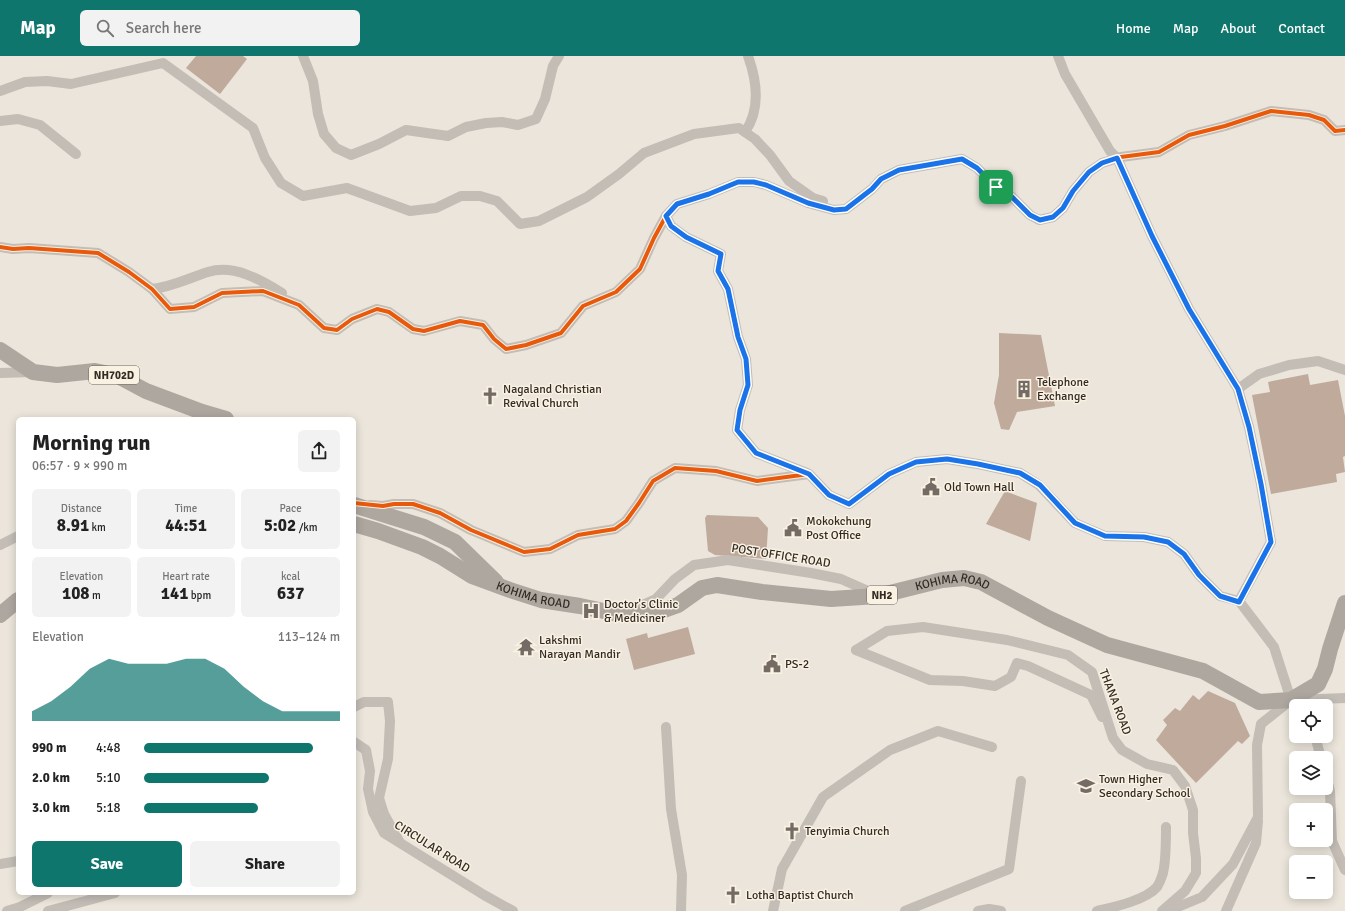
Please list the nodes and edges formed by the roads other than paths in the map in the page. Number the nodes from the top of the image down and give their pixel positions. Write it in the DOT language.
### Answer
graph roads {
  1 [pos="303,56"];
  2 [pos="559,56"];
  3 [pos="748,56"];
  4 [pos="1058,56"];
  5 [pos="162,58"];
  6 [pos="0,91"];
  7 [pos="0,121"];
  8 [pos="1345,130"];
  9 [pos="745,132"];
  10 [pos="76,154"];
  11 [pos="1117,158"];
  12 [pos="846,209"];
  13 [pos="666,216"];
  14 [pos="0,247"];
  15 [pos="152,289"];
  16 [pos="299,304"];
  17 [pos="0,350"];
  18 [pos="1345,370"];
  19 [pos="33,372"];
  20 [pos="0,373"];
  21 [pos="1238,389"];
  22 [pos="219,417"];
  23 [pos="809,474"];
  24 [pos="356,504"];
  25 [pos="356,505"];
  26 [pos="356,525"];
  27 [pos="16,537"];
  28 [pos="0,545"];
  29 [pos="500,586"];
  30 [pos="878,596"];
  31 [pos="16,602"];
  32 [pos="1239,602"];
  33 [pos="1345,603"];
  34 [pos="595,609"];
  35 [pos="0,615"];
  36 [pos="1345,698"];
  37 [pos="1291,699"];
  38 [pos="1299,699"];
  39 [pos="1312,699"];
  40 [pos="1289,704"];
  41 [pos="356,706"];
  42 [pos="1289,706"];
  43 [pos="666,727"];
  44 [pos="1113,738"];
  45 [pos="356,743"];
  46 [pos="992,747"];
  47 [pos="1021,781"];
  48 [pos="1330,795"];
  49 [pos="1258,817"];
  50 [pos="1166,827"];
  51 [pos="400,843"];
  52 [pos="16,861"];
  53 [pos="0,864"];
  54 [pos="1345,870"];
  55 [pos="44,895"];
  56 [pos="108,895"];
  57 [pos="20,907"];
  58 [pos="7,911"];
  59 [pos="30,911"];
  60 [pos="48,911"];
  61 [pos="513,911"];
  62 [pos="681,911"];
  63 [pos="774,911"];
  64 [pos="905,911"];
  65 [pos="978,911"];
  66 [pos="1001,911"];
  67 [pos="1097,911"];
  68 [pos="1162,911"];
  69 [pos="1168,911"];
  70 [pos="1226,911"];
  1 -- 2 [label="street"];
  3 -- 9 [label="street"];
  4 -- 11 [label="street"];
  5 -- 6 [label="street"];
  5 -- 9 [label="street"];
  7 -- 10 [label="street"];
  8 -- 11 [label="street"];
  9 -- 12 [label="street"];
  11 -- 12 [label="street"];
  11 -- 21 [label="street"];
  12 -- 13 [label="street"];
  13 -- 16 [label="street"];
  13 -- 23 [label="street"];
  14 -- 15 [label="street"];
  15 -- 16 [label="street"];
  15 -- 16 [label="street"];
  17 -- 19 [label="highway, NH702D"];
  18 -- 21 [label="street"];
  19 -- 20 [label="street"];
  19 -- 22 [label="highway, NH702D"];
  21 -- 32 [label="street"];
  23 -- 24 [label="street"];
  23 -- 32 [label="street"];
  25 -- 29 [label="highway"];
  26 -- 29 [label="highway, KOHIMA ROAD / NH2"];
  27 -- 28 [label="street"];
  29 -- 34 [label="highway, KOHIMA ROAD / NH2"];
  30 -- 34 [label="highway, KOHIMA ROAD / NH2"];
  30 -- 34 [label="street, POST OFFICE ROAD"];
  30 -- 40 [label="highway, KOHIMA ROAD / NH2"];
  31 -- 35 [label="highway"];
  32 -- 37 [label="street"];
  33 -- 38 [label="highway, KOHIMA ROAD / NH2"];
  36 -- 39 [label="street"];
  41 -- 51 [label="street"];
  42 -- 49 [label="street"];
  43 -- 62 [label="street"];
  44 -- 44 [label="street, THANA ROAD"];
  44 -- 68 [label="street, THANA ROAD"];
  45 -- 51 [label="street, CIRCULAR ROAD"];
  46 -- 63 [label="street"];
  47 -- 64 [label="street"];
  48 -- 54 [label="street"];
  49 -- 69 [label="street"];
  49 -- 70 [label="street"];
  50 -- 67 [label="street"];
  51 -- 61 [label="street, CIRCULAR ROAD"];
  52 -- 53 [label="street"];
  55 -- 57 [label="street"];
  56 -- 60 [label="street"];
  57 -- 58 [label="street"];
  57 -- 59 [label="street"];
  65 -- 66 [label="street"];
}
